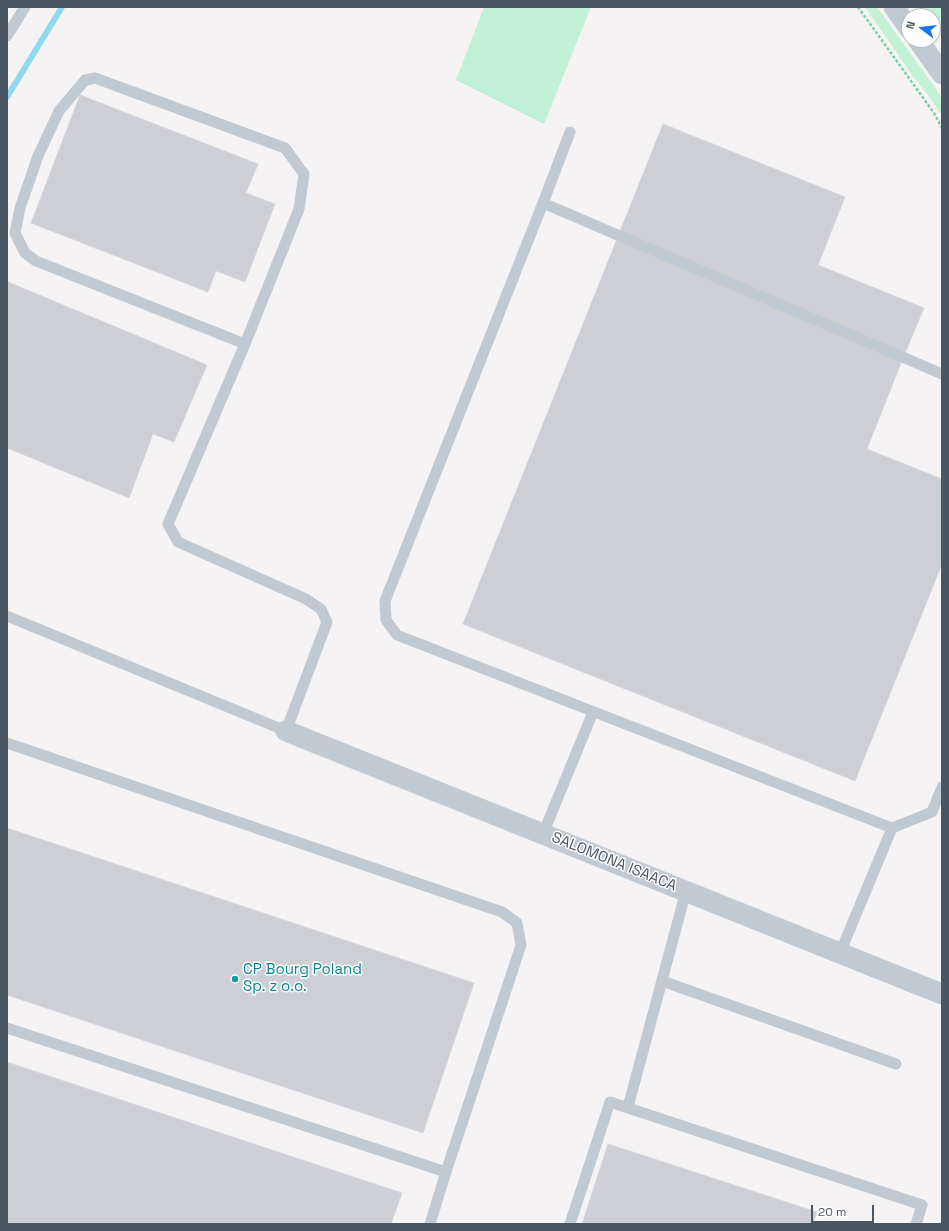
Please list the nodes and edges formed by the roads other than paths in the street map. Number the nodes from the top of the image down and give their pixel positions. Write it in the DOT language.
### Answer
graph roads {
  1 [pos="25,7"];
  2 [pos="894,7"];
  3 [pos="901,17"];
  4 [pos="7,36"];
  5 [pos="924,48"];
  6 [pos="942,74"];
  7 [pos="570,132"];
  8 [pos="543,204"];
  9 [pos="245,344"];
  10 [pos="942,374"];
  11 [pos="7,616"];
  12 [pos="593,712"];
  13 [pos="286,731"];
  14 [pos="7,744"];
  15 [pos="942,787"];
  16 [pos="892,828"];
  17 [pos="543,834"];
  18 [pos="686,891"];
  19 [pos="840,953"];
  20 [pos="662,981"];
  21 [pos="942,994"];
  22 [pos="7,1028"];
  23 [pos="896,1064"];
  24 [pos="628,1107"];
  25 [pos="446,1172"];
  26 [pos="430,1224"];
  27 [pos="570,1224"];
  28 [pos="916,1224"];
  1 -- 4 [label="lane"];
  2 -- 3 [label="street"];
  5 -- 6 [label="street"];
  7 -- 8 [label="lane"];
  8 -- 10 [label="lane"];
  8 -- 12 [label="lane"];
  9 -- 9 [label="lane"];
  9 -- 13 [label="lane"];
  11 -- 13 [label="lane"];
  12 -- 16 [label="lane"];
  12 -- 17 [label="lane"];
  13 -- 17 [label="street, SALOMONA ISAACA"];
  14 -- 25 [label="lane"];
  15 -- 16 [label="lane"];
  16 -- 19 [label="lane"];
  17 -- 18 [label="street, SALOMONA ISAACA"];
  18 -- 19 [label="street, SALOMONA ISAACA"];
  18 -- 20 [label="lane"];
  19 -- 21 [label="street, SALOMONA ISAACA"];
  20 -- 23 [label="lane"];
  20 -- 24 [label="lane"];
  22 -- 25 [label="lane"];
  24 -- 27 [label="lane"];
  24 -- 28 [label="lane"];
  25 -- 26 [label="lane"];
}
